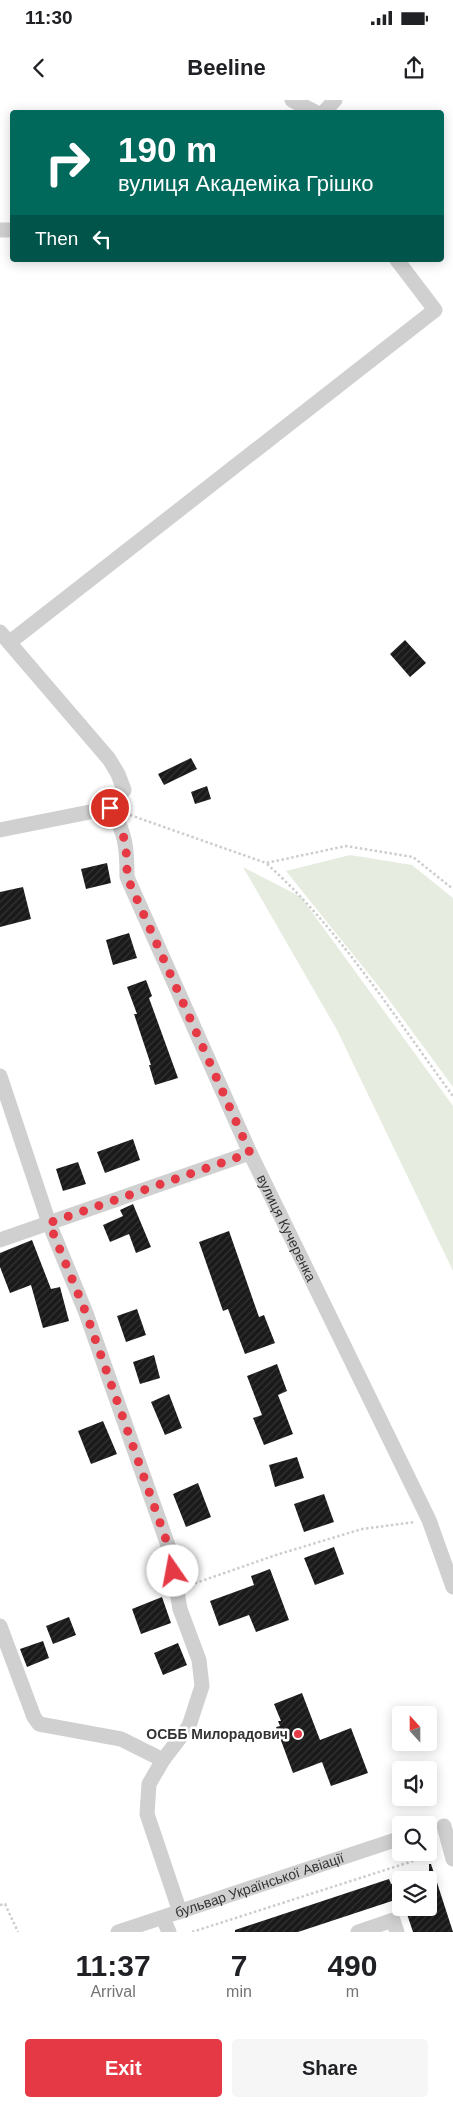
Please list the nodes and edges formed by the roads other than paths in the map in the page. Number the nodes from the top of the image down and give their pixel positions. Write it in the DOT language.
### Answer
graph roads {
  1 [pos="292,100"];
  2 [pos="335,100"];
  3 [pos="311,110"];
  4 [pos="326,110"];
  5 [pos="399,262"];
  6 [pos="5,637"];
  7 [pos="110,808"];
  8 [pos="0,830"];
  9 [pos="0,1076"];
  10 [pos="250,1153"];
  11 [pos="49,1223"];
  12 [pos="0,1240"];
  13 [pos="453,1587"];
  14 [pos="0,1626"];
  15 [pos="163,1760"];
  16 [pos="448,1825"];
  17 [pos="392,1841"];
  18 [pos="452,1854"];
  19 [pos="180,1912"];
  20 [pos="166,1925"];
  21 [pos="118,1932"];
  22 [pos="358,1932"];
  23 [pos="397,1932"];
  1 -- 3 [label="street"];
  2 -- 4 [label="street"];
  5 -- 6 [label="street"];
  6 -- 7 [label="street"];
  7 -- 8 [label="street"];
  7 -- 10 [label="street, вулиця Кучеренка"];
  9 -- 11 [label="street"];
  10 -- 11 [label="street"];
  10 -- 13 [label="street, вулиця Кучеренка"];
  11 -- 12 [label="street"];
  11 -- 15 [label="street"];
  14 -- 15 [label="street"];
  15 -- 19 [label="street"];
  16 -- 18 [label="street"];
  17 -- 19 [label="street, бульвар Української Авіації"];
  19 -- 20 [label="street, бульвар Української Авіації"];
  20 -- 21 [label="street, бульвар Української Авіації"];
  22 -- 23 [label="street"];
}
